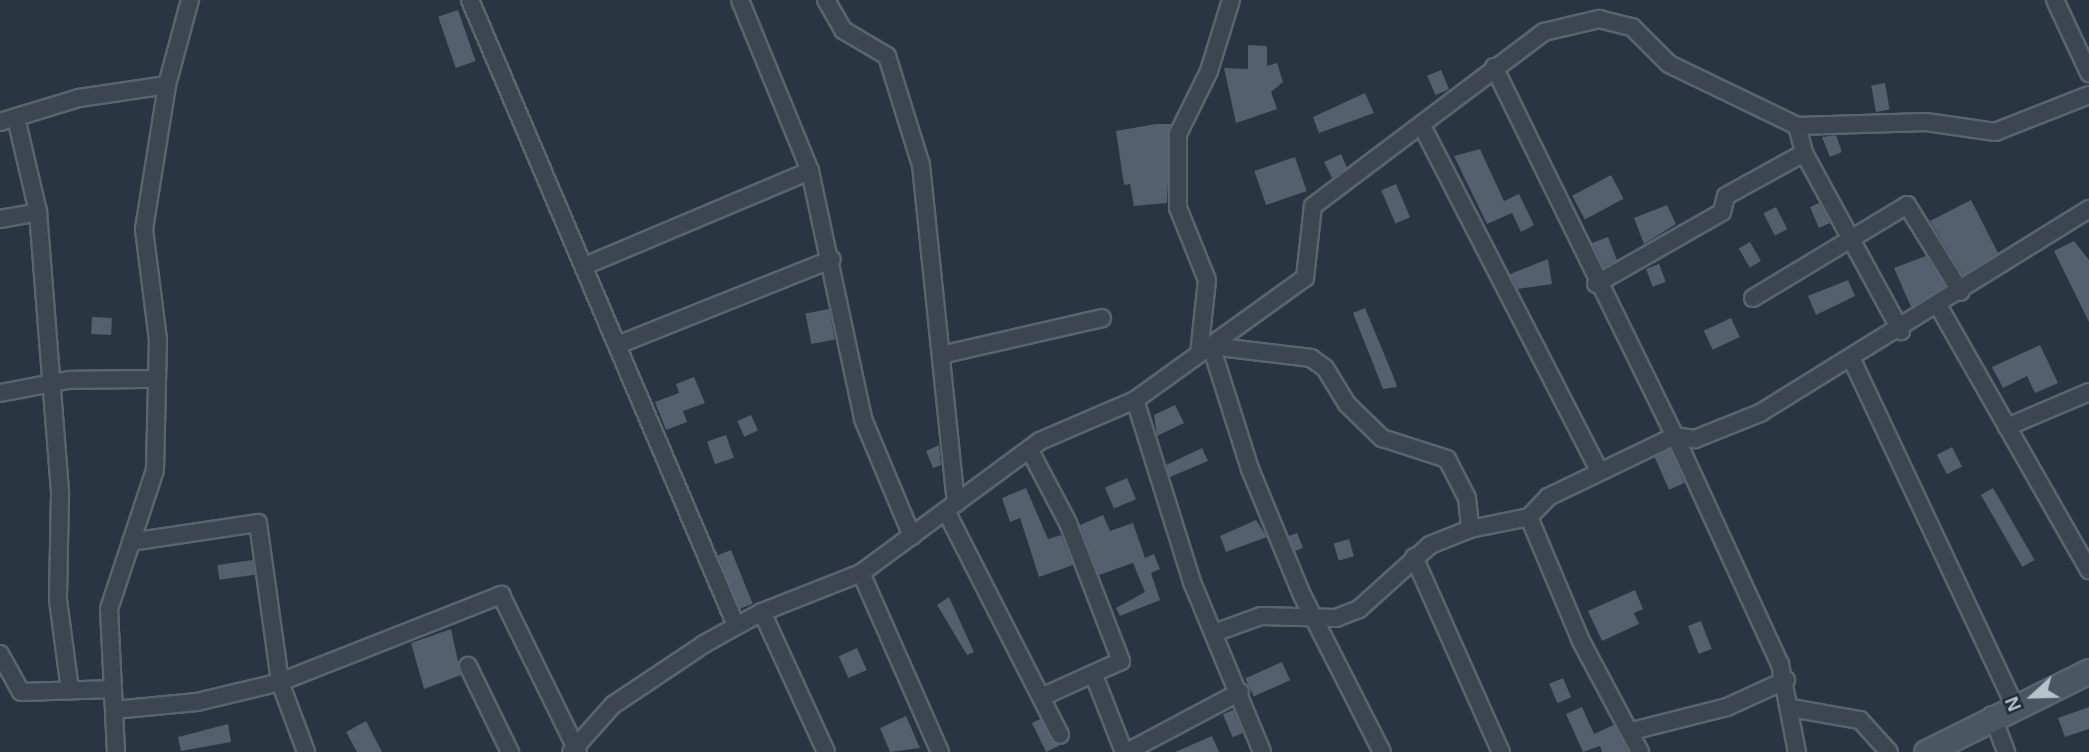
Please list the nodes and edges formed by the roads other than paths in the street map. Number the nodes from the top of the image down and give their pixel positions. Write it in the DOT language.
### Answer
graph roads {
  1 [pos="190,0"];
  2 [pos="470,0"];
  3 [pos="740,0"];
  4 [pos="826,0"];
  5 [pos="1231,0"];
  6 [pos="2055,0"];
  7 [pos="1494,67"];
  8 [pos="2089,74"];
  9 [pos="167,85"];
  10 [pos="2089,95"];
  11 [pos="8,120"];
  12 [pos="1422,125"];
  13 [pos="1797,126"];
  14 [pos="1804,153"];
  15 [pos="810,171"];
  16 [pos="2089,209"];
  17 [pos="38,212"];
  18 [pos="0,219"];
  19 [pos="1849,235"];
  20 [pos="832,258"];
  21 [pos="587,265"];
  22 [pos="1596,284"];
  23 [pos="1961,292"];
  24 [pos="1753,298"];
  25 [pos="1939,307"];
  26 [pos="1102,318"];
  27 [pos="1901,331"];
  28 [pos="620,344"];
  29 [pos="1205,350"];
  30 [pos="941,355"];
  31 [pos="1852,360"];
  32 [pos="157,379"];
  33 [pos="53,383"];
  34 [pos="2089,392"];
  35 [pos="0,393"];
  36 [pos="1135,400"];
  37 [pos="2007,427"];
  38 [pos="1675,436"];
  39 [pos="1029,449"];
  40 [pos="1599,471"];
  41 [pos="951,507"];
  42 [pos="1530,517"];
  43 [pos="1470,529"];
  44 [pos="912,536"];
  45 [pos="131,542"];
  46 [pos="1414,557"];
  47 [pos="2089,570"];
  48 [pos="861,573"];
  49 [pos="762,612"];
  50 [pos="1315,618"];
  51 [pos="736,625"];
  52 [pos="1214,633"];
  53 [pos="0,654"];
  54 [pos="468,666"];
  55 [pos="2089,671"];
  56 [pos="1095,678"];
  57 [pos="1786,680"];
  58 [pos="280,682"];
  59 [pos="113,689"];
  60 [pos="70,690"];
  61 [pos="1240,692"];
  62 [pos="1044,696"];
  63 [pos="2014,705"];
  64 [pos="1791,708"];
  65 [pos="114,710"];
  66 [pos="1992,715"];
  67 [pos="1632,731"];
  68 [pos="1060,735"];
  69 [pos="575,750"];
  70 [pos="116,752"];
  71 [pos="306,752"];
  72 [pos="510,752"];
  73 [pos="826,752"];
  74 [pos="940,752"];
  75 [pos="1126,752"];
  76 [pos="1262,752"];
  77 [pos="1382,752"];
  78 [pos="1501,752"];
  79 [pos="1640,752"];
  80 [pos="1797,752"];
  81 [pos="1889,752"];
  82 [pos="1926,752"];
  83 [pos="2006,752"];
  1 -- 9 [label="street"];
  2 -- 21 [label="street"];
  3 -- 15 [label="street"];
  4 -- 30 [label="street"];
  5 -- 29 [label="street"];
  6 -- 8 [label="street"];
  7 -- 12 [label="street"];
  7 -- 13 [label="street"];
  7 -- 22 [label="street"];
  9 -- 11 [label="street"];
  9 -- 32 [label="street"];
  10 -- 13 [label="street"];
  11 -- 17 [label="street"];
  12 -- 29 [label="street"];
  12 -- 40 [label="street"];
  13 -- 14 [label="street"];
  14 -- 19 [label="street"];
  14 -- 22 [label="street"];
  15 -- 20 [label="street"];
  15 -- 21 [label="street"];
  16 -- 23 [label="street"];
  17 -- 18 [label="street"];
  17 -- 33 [label="street"];
  19 -- 23 [label="street"];
  19 -- 24 [label="street"];
  19 -- 27 [label="street"];
  20 -- 28 [label="street"];
  20 -- 44 [label="street"];
  21 -- 28 [label="street"];
  22 -- 38 [label="street"];
  23 -- 25 [label="street"];
  25 -- 27 [label="street"];
  25 -- 37 [label="street"];
  26 -- 30 [label="street"];
  27 -- 31 [label="street"];
  28 -- 51 [label="street"];
  29 -- 36 [label="street"];
  29 -- 43 [label="street"];
  29 -- 50 [label="street"];
  30 -- 41 [label="street"];
  31 -- 38 [label="street"];
  31 -- 63 [label="street"];
  32 -- 33 [label="street"];
  32 -- 45 [label="street"];
  33 -- 35 [label="street"];
  33 -- 60 [label="street"];
  34 -- 37 [label="street"];
  36 -- 39 [label="street"];
  36 -- 52 [label="street"];
  37 -- 47 [label="street"];
  38 -- 40 [label="street"];
  38 -- 57 [label="street"];
  39 -- 41 [label="street"];
  39 -- 56 [label="street"];
  40 -- 42 [label="street"];
  41 -- 44 [label="street"];
  41 -- 62 [label="street"];
  42 -- 43 [label="street"];
  42 -- 67 [label="street"];
  43 -- 46 [label="street"];
  44 -- 48 [label="street"];
  45 -- 58 [label="street"];
  45 -- 59 [label="street"];
  46 -- 50 [label="street"];
  46 -- 78 [label="street"];
  48 -- 49 [label="street"];
  48 -- 74 [label="street"];
  49 -- 51 [label="street"];
  49 -- 73 [label="street"];
  50 -- 52 [label="street"];
  50 -- 77 [label="street"];
  51 -- 69 [label="street"];
  52 -- 61 [label="street"];
  53 -- 60 [label="street"];
  54 -- 72 [label="street"];
  55 -- 63 [label="street"];
  56 -- 62 [label="street"];
  56 -- 75 [label="street"];
  57 -- 64 [label="street"];
  57 -- 67 [label="street"];
  58 -- 65 [label="street"];
  58 -- 69 [label="street"];
  58 -- 71 [label="street"];
  59 -- 60 [label="street"];
  59 -- 65 [label="street"];
  61 -- 75 [label="street"];
  61 -- 76 [label="street"];
  62 -- 68 [label="street"];
  63 -- 66 [label="street"];
  64 -- 80 [label="street"];
  64 -- 81 [label="street"];
  65 -- 70 [label="street"];
  66 -- 82 [label="street"];
  66 -- 83 [label="street"];
  67 -- 79 [label="street"];
}
